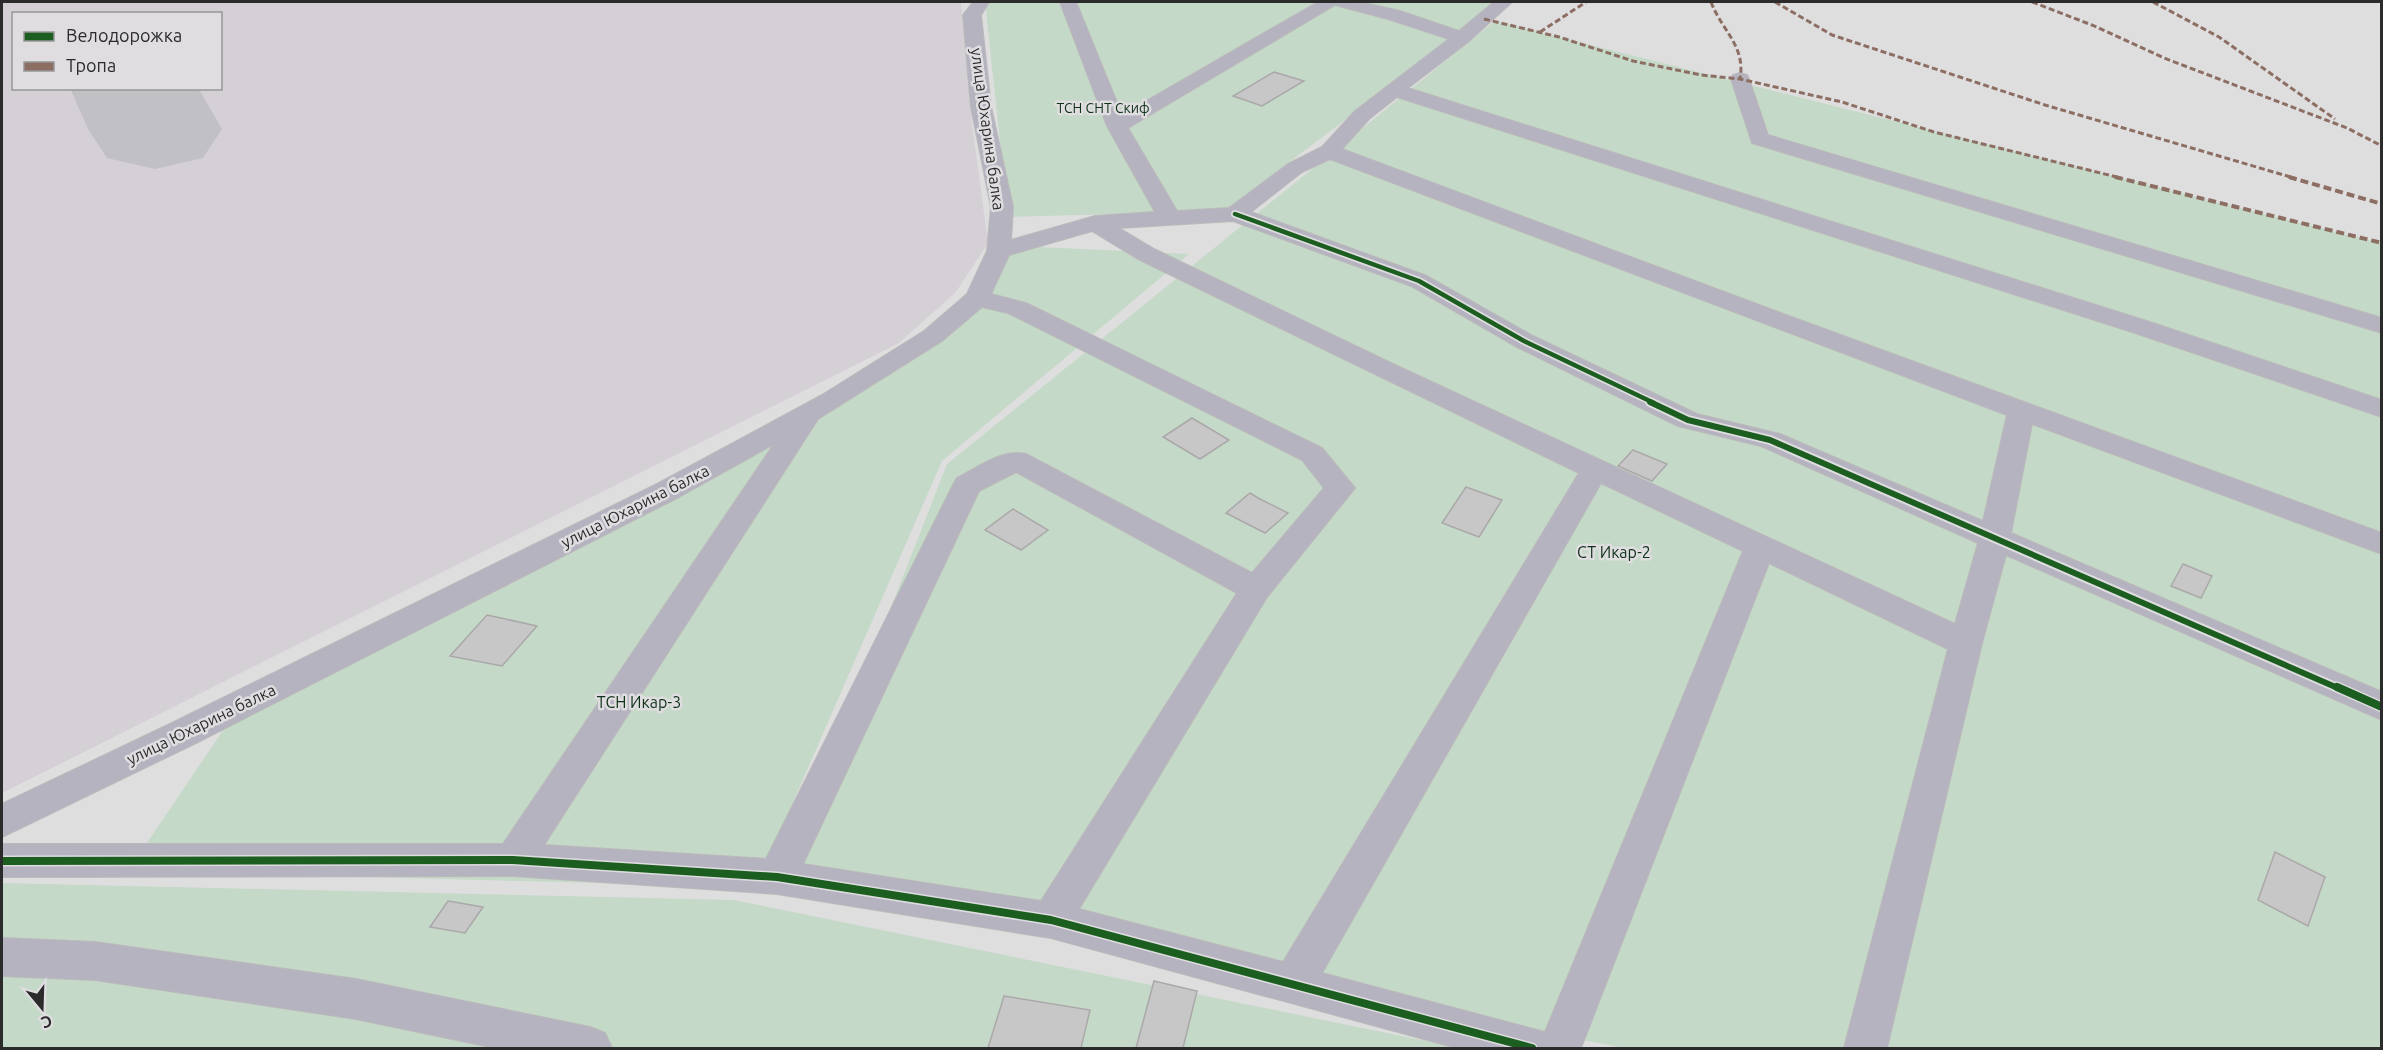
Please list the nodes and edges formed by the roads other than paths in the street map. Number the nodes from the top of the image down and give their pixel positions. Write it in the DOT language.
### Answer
graph roads {
  1 [pos="981,2"];
  2 [pos="1068,2"];
  3 [pos="1329,2"];
  4 [pos="1341,2"];
  5 [pos="1504,2"];
  6 [pos="1462,38"];
  7 [pos="1740,79"];
  8 [pos="1394,90"];
  9 [pos="1117,126"];
  10 [pos="1329,151"];
  11 [pos="1235,214"];
  12 [pos="1169,217"];
  13 [pos="1095,223"];
  14 [pos="999,251"];
  15 [pos="977,298"];
  16 [pos="2382,326"];
  17 [pos="2382,409"];
  18 [pos="2021,411"];
  19 [pos="808,413"];
  20 [pos="1595,469"];
  21 [pos="1995,538"];
  22 [pos="2382,544"];
  23 [pos="1760,546"];
  24 [pos="1256,589"];
  25 [pos="1966,643"];
  26 [pos="2382,707"];
  27 [pos="2,821"];
  28 [pos="513,860"];
  29 [pos="2,861"];
  30 [pos="777,877"];
  31 [pos="1051,920"];
  32 [pos="2,957"];
  33 [pos="1293,984"];
  34 [pos="590,1048"];
  35 [pos="1532,1048"];
  36 [pos="1560,1048"];
  37 [pos="1866,1048"];
  1 -- 14 [label="street, улица Юхарина балка"];
  2 -- 9 [label="street"];
  3 -- 9 [label="street"];
  4 -- 6 [label="street"];
  5 -- 6 [label="street"];
  6 -- 8 [label="street"];
  7 -- 16 [label="street"];
  8 -- 10 [label="street"];
  8 -- 17 [label="street"];
  9 -- 12 [label="street"];
  10 -- 11 [label="street"];
  10 -- 18 [label="street"];
  11 -- 12 [label="street"];
  11 -- 21 [label="street"];
  12 -- 13 [label="street"];
  13 -- 14 [label="street"];
  13 -- 20 [label="street"];
  14 -- 15 [label="street, улица Юхарина балка"];
  15 -- 19 [label="street, улица Юхарина балка"];
  15 -- 24 [label="street"];
  18 -- 21 [label="street"];
  18 -- 22 [label="street"];
  19 -- 27 [label="street, улица Юхарина балка"];
  19 -- 28 [label="street"];
  20 -- 23 [label="street"];
  20 -- 33 [label="street"];
  21 -- 25 [label="street"];
  21 -- 26 [label="street"];
  23 -- 25 [label="street"];
  23 -- 36 [label="street"];
  24 -- 30 [label="street"];
  24 -- 31 [label="street"];
  25 -- 37 [label="street"];
  28 -- 29 [label="street"];
  28 -- 30 [label="street"];
  30 -- 31 [label="street"];
  31 -- 33 [label="street"];
  32 -- 34 [label="street"];
  33 -- 35 [label="street"];
}
